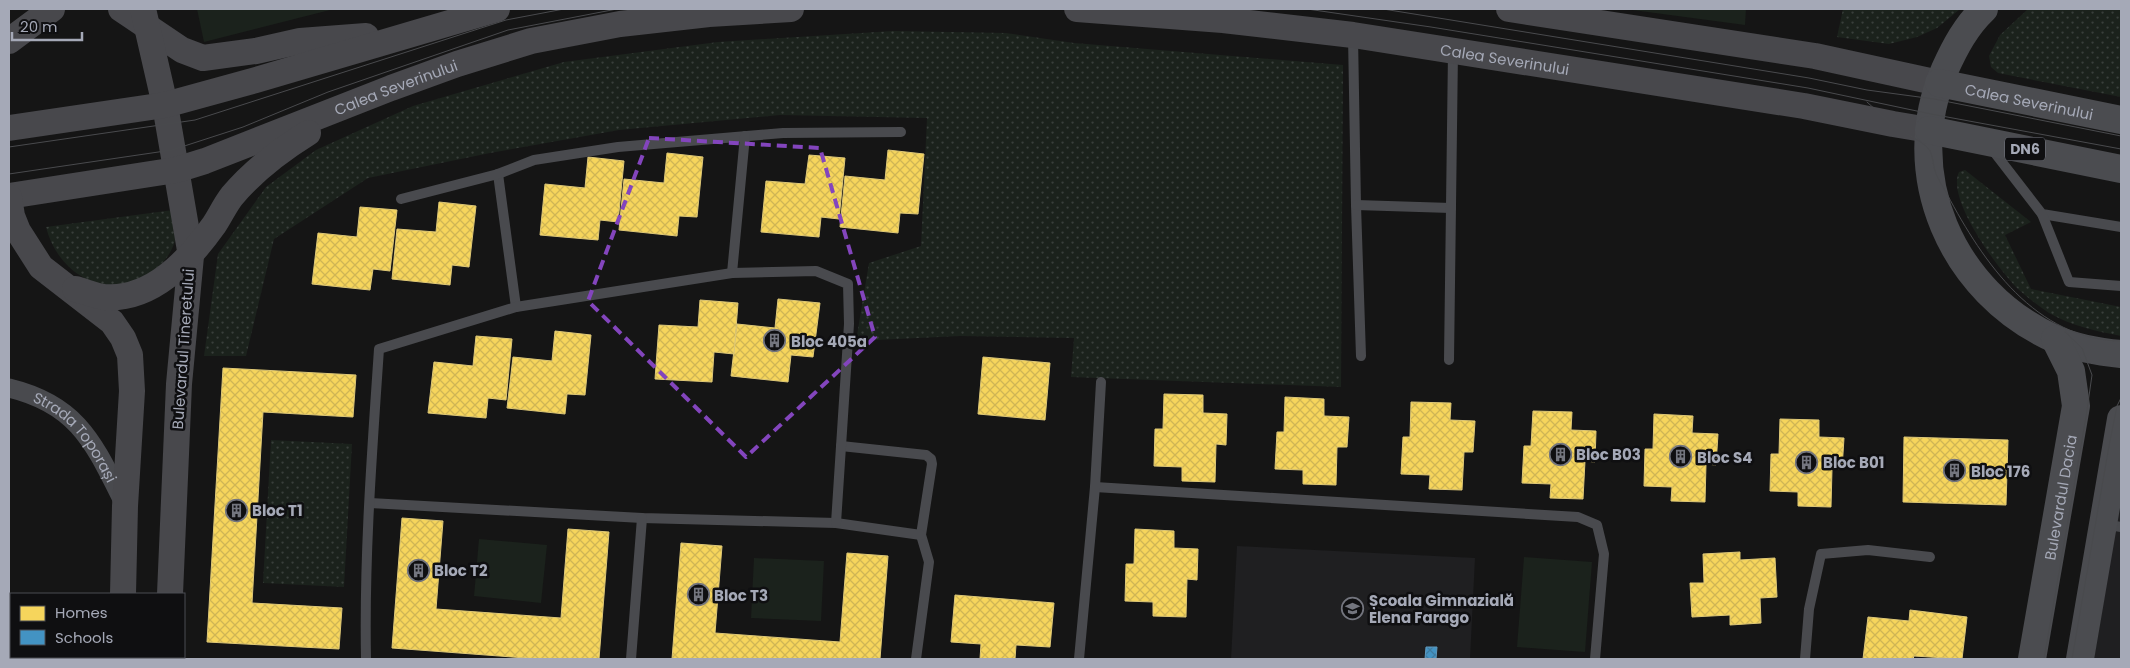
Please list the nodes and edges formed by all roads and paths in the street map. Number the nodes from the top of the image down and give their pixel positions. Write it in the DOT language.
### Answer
graph roads {
  1 [pos="25,9"];
  2 [pos="52,9"];
  3 [pos="121,9"];
  4 [pos="497,9"];
  5 [pos="791,9"];
  6 [pos="1078,9"];
  7 [pos="1509,9"];
  8 [pos="1984,9"];
  9 [pos="144,16"];
  10 [pos="419,31"];
  11 [pos="1353,35"];
  12 [pos="9,41"];
  13 [pos="1453,50"];
  14 [pos="1939,84"];
  15 [pos="165,105"];
  16 [pos="349,105"];
  17 [pos="2121,120"];
  18 [pos="9,128"];
  19 [pos="1929,130"];
  20 [pos="901,132"];
  21 [pos="745,136"];
  22 [pos="1986,142"];
  23 [pos="2121,169"];
  24 [pos="176,170"];
  25 [pos="498,174"];
  26 [pos="9,196"];
  27 [pos="401,199"];
  28 [pos="1356,205"];
  29 [pos="1451,208"];
  30 [pos="2042,214"];
  31 [pos="2121,226"];
  32 [pos="9,245"];
  33 [pos="191,256"];
  34 [pos="42,267"];
  35 [pos="732,273"];
  36 [pos="2121,286"];
  37 [pos="67,287"];
  38 [pos="516,307"];
  39 [pos="2055,339"];
  40 [pos="2121,354"];
  41 [pos="1361,356"];
  42 [pos="1450,360"];
  43 [pos="1101,382"];
  44 [pos="9,388"];
  45 [pos="2121,420"];
  46 [pos="841,446"];
  47 [pos="2115,484"];
  48 [pos="1095,488"];
  49 [pos="370,502"];
  50 [pos="125,506"];
  51 [pos="642,518"];
  52 [pos="836,522"];
  53 [pos="2112,525"];
  54 [pos="921,535"];
  55 [pos="1930,557"];
  56 [pos="123,593"];
  57 [pos="170,593"];
  58 [pos="366,659"];
  59 [pos="631,659"];
  60 [pos="916,659"];
  61 [pos="1079,659"];
  62 [pos="1595,659"];
  63 [pos="1805,659"];
  64 [pos="2032,659"];
  65 [pos="2080,659"];
  1 -- 12 [label="main road"];
  2 -- 12 [label="main road"];
  3 -- 9 [label="main road"];
  4 -- 10 [label="main road"];
  5 -- 16 [label="main road, Calea Severinului"];
  6 -- 11 [label="main road, Calea Severinului / DN6"];
  7 -- 14 [label="main road, Calea Severinului"];
  8 -- 14 [label="main road"];
  9 -- 10 [label="main road"];
  9 -- 15 [label="main road, Bulevardul Tineretului"];
  10 -- 15 [label="main road"];
  11 -- 13 [label="main road, Calea Severinului / DN6"];
  11 -- 28 [label="lane"];
  13 -- 19 [label="main road, Calea Severinului / DN6"];
  13 -- 29 [label="lane"];
  14 -- 17 [label="main road, Calea Severinului"];
  14 -- 19 [label="main road"];
  15 -- 18 [label="main road"];
  15 -- 24 [label="main road, Bulevardul Tineretului"];
  16 -- 24 [label="main road, Calea Severinului"];
  16 -- 33 [label="main road"];
  19 -- 22 [label="main road, Calea Severinului / DN6"];
  19 -- 39 [label="main road"];
  20 -- 21 [label="lane"];
  21 -- 25 [label="lane"];
  21 -- 35 [label="lane"];
  22 -- 23 [label="main road, Calea Severinului / DN6"];
  22 -- 30 [label="lane"];
  24 -- 26 [label="main road, Calea Severinului"];
  24 -- 33 [label="main road, Bulevardul Tineretului"];
  25 -- 27 [label="lane"];
  25 -- 38 [label="lane"];
  26 -- 34 [label="main road"];
  28 -- 29 [label="lane"];
  28 -- 41 [label="lane"];
  29 -- 42 [label="lane"];
  30 -- 31 [label="lane"];
  30 -- 36 [label="lane"];
  32 -- 34 [label="main road"];
  33 -- 37 [label="main road"];
  33 -- 57 [label="main road, Bulevardul Tineretului"];
  34 -- 37 [label="main road"];
  35 -- 38 [label="lane"];
  35 -- 46 [label="lane"];
  37 -- 50 [label="main road"];
  38 -- 49 [label="lane"];
  39 -- 40 [label="main road"];
  39 -- 64 [label="main road, Bulevardul Dacia"];
  43 -- 48 [label="lane"];
  44 -- 50 [label="street, Strada Toporași"];
  45 -- 47 [label="main road"];
  46 -- 52 [label="lane"];
  46 -- 54 [label="lane"];
  47 -- 53 [label="main road"];
  48 -- 61 [label="lane"];
  48 -- 62 [label="lane"];
  49 -- 51 [label="lane"];
  49 -- 58 [label="lane"];
  50 -- 56 [label="main road"];
  51 -- 52 [label="lane"];
  51 -- 59 [label="lane"];
  52 -- 54 [label="lane"];
  53 -- 65 [label="main road"];
  54 -- 60 [label="lane"];
  55 -- 63 [label="lane"];
}
